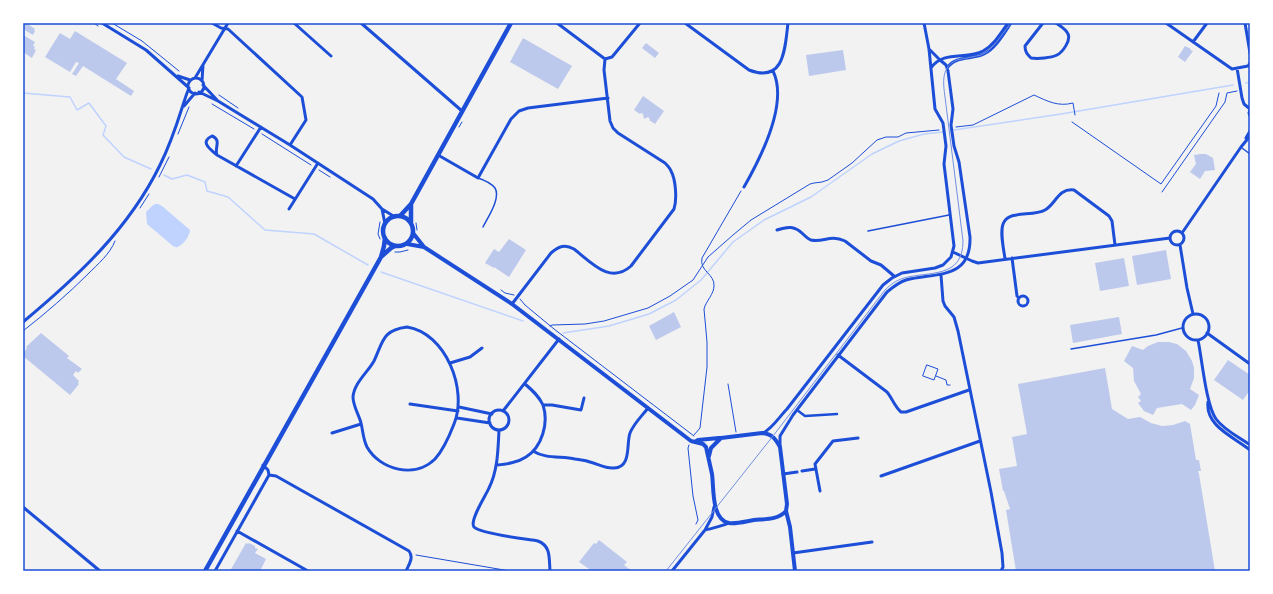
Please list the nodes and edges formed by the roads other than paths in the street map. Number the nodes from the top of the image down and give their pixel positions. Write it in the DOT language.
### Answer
graph roads {
  1 [pos="212,23"];
  2 [pos="228,23"];
  3 [pos="294,23"];
  4 [pos="361,23"];
  5 [pos="511,23"];
  6 [pos="557,23"];
  7 [pos="640,23"];
  8 [pos="685,23"];
  9 [pos="788,23"];
  10 [pos="924,23"];
  11 [pos="1008,23"];
  12 [pos="1011,23"];
  13 [pos="1043,23"];
  14 [pos="1056,23"];
  15 [pos="1166,23"];
  16 [pos="1207,23"];
  17 [pos="1245,23"];
  18 [pos="101,25"];
  19 [pos="224,28"];
  20 [pos="1193,42"];
  21 [pos="929,49"];
  22 [pos="1250,53"];
  23 [pos="331,56"];
  24 [pos="605,59"];
  25 [pos="940,60"];
  26 [pos="1250,63"];
  27 [pos="203,65"];
  28 [pos="932,68"];
  29 [pos="947,68"];
  30 [pos="1237,68"];
  31 [pos="773,71"];
  32 [pos="175,74"];
  33 [pos="194,78"];
  34 [pos="190,80"];
  35 [pos="203,83"];
  36 [pos="188,87"];
  37 [pos="199,92"];
  38 [pos="195,93"];
  39 [pos="608,98"];
  40 [pos="218,101"];
  41 [pos="182,108"];
  42 [pos="1250,110"];
  43 [pos="462,111"];
  44 [pos="1250,116"];
  45 [pos="261,128"];
  46 [pos="1250,131"];
  47 [pos="1250,136"];
  48 [pos="1244,144"];
  49 [pos="290,145"];
  50 [pos="1241,147"];
  51 [pos="1250,154"];
  52 [pos="218,155"];
  53 [pos="438,155"];
  54 [pos="318,163"];
  55 [pos="236,166"];
  56 [pos="478,178"];
  57 [pos="744,187"];
  58 [pos="295,199"];
  59 [pos="411,204"];
  60 [pos="289,210"];
  61 [pos="382,210"];
  62 [pos="951,215"];
  63 [pos="397,216"];
  64 [pos="413,221"];
  65 [pos="385,224"];
  66 [pos="483,227"];
  67 [pos="777,230"];
  68 [pos="868,231"];
  69 [pos="416,233"];
  70 [pos="1182,233"];
  71 [pos="1170,238"];
  72 [pos="382,239"];
  73 [pos="407,244"];
  74 [pos="1115,245"];
  75 [pos="1180,245"];
  76 [pos="395,246"];
  77 [pos="424,247"];
  78 [pos="953,252"];
  79 [pos="381,258"];
  80 [pos="966,258"];
  81 [pos="1012,258"];
  82 [pos="1005,259"];
  83 [pos="941,275"];
  84 [pos="894,276"];
  85 [pos="1019,298"];
  86 [pos="512,304"];
  87 [pos="1193,314"];
  88 [pos="23,322"];
  89 [pos="1182,328"];
  90 [pos="1207,333"];
  91 [pos="559,339"];
  92 [pos="1198,340"];
  93 [pos="482,348"];
  94 [pos="1071,349"];
  95 [pos="838,355"];
  96 [pos="450,363"];
  97 [pos="1250,364"];
  98 [pos="525,384"];
  99 [pos="970,390"];
  100 [pos="584,398"];
  101 [pos="1208,400"];
  102 [pos="410,404"];
  103 [pos="543,405"];
  104 [pos="648,408"];
  105 [pos="458,409"];
  106 [pos="797,410"];
  107 [pos="503,411"];
  108 [pos="492,414"];
  109 [pos="837,414"];
  110 [pos="457,418"];
  111 [pos="490,423"];
  112 [pos="361,424"];
  113 [pos="499,430"];
  114 [pos="332,433"];
  115 [pos="762,433"];
  116 [pos="721,438"];
  117 [pos="858,438"];
  118 [pos="980,441"];
  119 [pos="697,442"];
  120 [pos="1250,445"];
  121 [pos="780,447"];
  122 [pos="1250,450"];
  123 [pos="533,451"];
  124 [pos="708,458"];
  125 [pos="263,465"];
  126 [pos="496,465"];
  127 [pos="815,469"];
  128 [pos="802,471"];
  129 [pos="797,472"];
  130 [pos="783,474"];
  131 [pos="269,475"];
  132 [pos="881,476"];
  133 [pos="820,491"];
  134 [pos="715,505"];
  135 [pos="23,507"];
  136 [pos="786,511"];
  137 [pos="778,517"];
  138 [pos="788,521"];
  139 [pos="729,523"];
  140 [pos="705,530"];
  141 [pos="237,531"];
  142 [pos="872,542"];
  143 [pos="793,554"];
  144 [pos="306,570"];
  145 [pos="100,571"];
  146 [pos="205,571"];
  147 [pos="215,571"];
  148 [pos="406,571"];
  149 [pos="550,571"];
  150 [pos="672,571"];
  151 [pos="795,571"];
  152 [pos="1001,571"];
  1 -- 19 [label="street"];
  2 -- 19 [label="street"];
  3 -- 23 [label="street"];
  4 -- 43 [label="street"];
  5 -- 43 [label="main road"];
  6 -- 24 [label="street"];
  7 -- 24 [label="street"];
  8 -- 31 [label="street"];
  9 -- 31 [label="street"];
  10 -- 21 [label="street"];
  11 -- 25 [label="street"];
  12 -- 29 [label="street"];
  13 -- 14 [label="street"];
  15 -- 20 [label="street"];
  16 -- 20 [label="street"];
  17 -- 22 [label="street"];
  18 -- 32 [label="street"];
  19 -- 27 [label="street"];
  19 -- 49 [label="street"];
  20 -- 30 [label="street"];
  21 -- 25 [label="street"];
  21 -- 28 [label="street"];
  24 -- 39 [label="street"];
  25 -- 28 [label="street"];
  25 -- 29 [label="street"];
  26 -- 30 [label="street"];
  27 -- 33 [label="street"];
  27 -- 35 [label="street"];
  28 -- 62 [label="street"];
  29 -- 80 [label="street"];
  30 -- 42 [label="street"];
  31 -- 57 [label="street"];
  32 -- 34 [label="street"];
  32 -- 36 [label="street"];
  33 -- 34 [label="street"];
  33 -- 35 [label="street"];
  34 -- 36 [label="street"];
  35 -- 37 [label="street"];
  35 -- 40 [label="street"];
  36 -- 38 [label="street"];
  36 -- 41 [label="street"];
  37 -- 38 [label="street"];
  37 -- 40 [label="street"];
  38 -- 41 [label="street"];
  39 -- 56 [label="street"];
  39 -- 86 [label="street"];
  40 -- 45 [label="street"];
  41 -- 88 [label="street"];
  42 -- 44 [label="street"];
  43 -- 53 [label="main road"];
  45 -- 49 [label="street"];
  45 -- 55 [label="street"];
  46 -- 48 [label="street"];
  47 -- 48 [label="street"];
  48 -- 50 [label="street"];
  49 -- 54 [label="street"];
  50 -- 51 [label="lane"];
  50 -- 70 [label="street"];
  52 -- 52 [label="street"];
  52 -- 55 [label="street"];
  53 -- 56 [label="street"];
  53 -- 59 [label="main road"];
  54 -- 58 [label="street"];
  54 -- 61 [label="street"];
  55 -- 58 [label="street"];
  56 -- 66 [label="lane"];
  58 -- 60 [label="street"];
  59 -- 63 [label="main road"];
  59 -- 64 [label="main road"];
  61 -- 63 [label="street"];
  61 -- 65 [label="street"];
  62 -- 68 [label="lane"];
  62 -- 78 [label="street"];
  63 -- 64 [label="main road"];
  63 -- 65 [label="main road"];
  64 -- 69 [label="main road"];
  65 -- 72 [label="main road"];
  67 -- 84 [label="street"];
  69 -- 73 [label="main road"];
  69 -- 77 [label="street"];
  70 -- 71 [label="street"];
  70 -- 75 [label="street"];
  71 -- 74 [label="street"];
  71 -- 75 [label="street"];
  72 -- 76 [label="main road"];
  72 -- 79 [label="main road"];
  73 -- 76 [label="main road"];
  73 -- 77 [label="street"];
  74 -- 81 [label="street"];
  74 -- 82 [label="street"];
  75 -- 87 [label="street"];
  76 -- 79 [label="main road"];
  77 -- 86 [label="street"];
  78 -- 80 [label="street"];
  78 -- 84 [label="street"];
  79 -- 125 [label="main road"];
  80 -- 82 [label="street"];
  80 -- 83 [label="street"];
  81 -- 82 [label="street"];
  81 -- 85 [label="street"];
  83 -- 95 [label="street"];
  83 -- 99 [label="street"];
  84 -- 115 [label="street"];
  86 -- 91 [label="street"];
  87 -- 89 [label="street"];
  87 -- 90 [label="street"];
  89 -- 92 [label="street"];
  89 -- 94 [label="lane"];
  90 -- 92 [label="street"];
  90 -- 97 [label="street"];
  91 -- 98 [label="street"];
  91 -- 104 [label="street"];
  92 -- 101 [label="street"];
  93 -- 96 [label="street"];
  95 -- 99 [label="street"];
  95 -- 106 [label="street"];
  96 -- 105 [label="street"];
  96 -- 112 [label="street"];
  98 -- 103 [label="street"];
  98 -- 107 [label="street"];
  99 -- 118 [label="street"];
  100 -- 103 [label="street"];
  101 -- 120 [label="street"];
  101 -- 122 [label="street"];
  102 -- 105 [label="street"];
  103 -- 123 [label="street"];
  104 -- 119 [label="street"];
  104 -- 123 [label="street"];
  105 -- 108 [label="street"];
  105 -- 110 [label="street"];
  106 -- 109 [label="street"];
  106 -- 121 [label="street"];
  107 -- 108 [label="street"];
  107 -- 113 [label="street"];
  108 -- 111 [label="street"];
  110 -- 111 [label="street"];
  110 -- 112 [label="street"];
  111 -- 113 [label="street"];
  112 -- 114 [label="street"];
  113 -- 126 [label="street"];
  115 -- 116 [label="street"];
  115 -- 121 [label="street"];
  116 -- 119 [label="street"];
  116 -- 124 [label="street"];
  117 -- 127 [label="street"];
  118 -- 132 [label="street"];
  118 -- 152 [label="street"];
  119 -- 124 [label="street"];
  121 -- 130 [label="street"];
  123 -- 126 [label="street"];
  124 -- 134 [label="street"];
  125 -- 131 [label="street"];
  125 -- 146 [label="main road"];
  126 -- 149 [label="street"];
  127 -- 128 [label="street"];
  127 -- 133 [label="street"];
  129 -- 130 [label="street"];
  130 -- 136 [label="street"];
  131 -- 141 [label="street"];
  131 -- 148 [label="street"];
  134 -- 139 [label="street"];
  134 -- 140 [label="street"];
  135 -- 145 [label="street"];
  136 -- 137 [label="street"];
  136 -- 138 [label="street"];
  137 -- 138 [label="street"];
  137 -- 139 [label="street"];
  138 -- 143 [label="street"];
  139 -- 140 [label="street"];
  140 -- 150 [label="street"];
  141 -- 144 [label="street"];
  141 -- 147 [label="street"];
  142 -- 143 [label="street"];
  143 -- 151 [label="street"];
}
